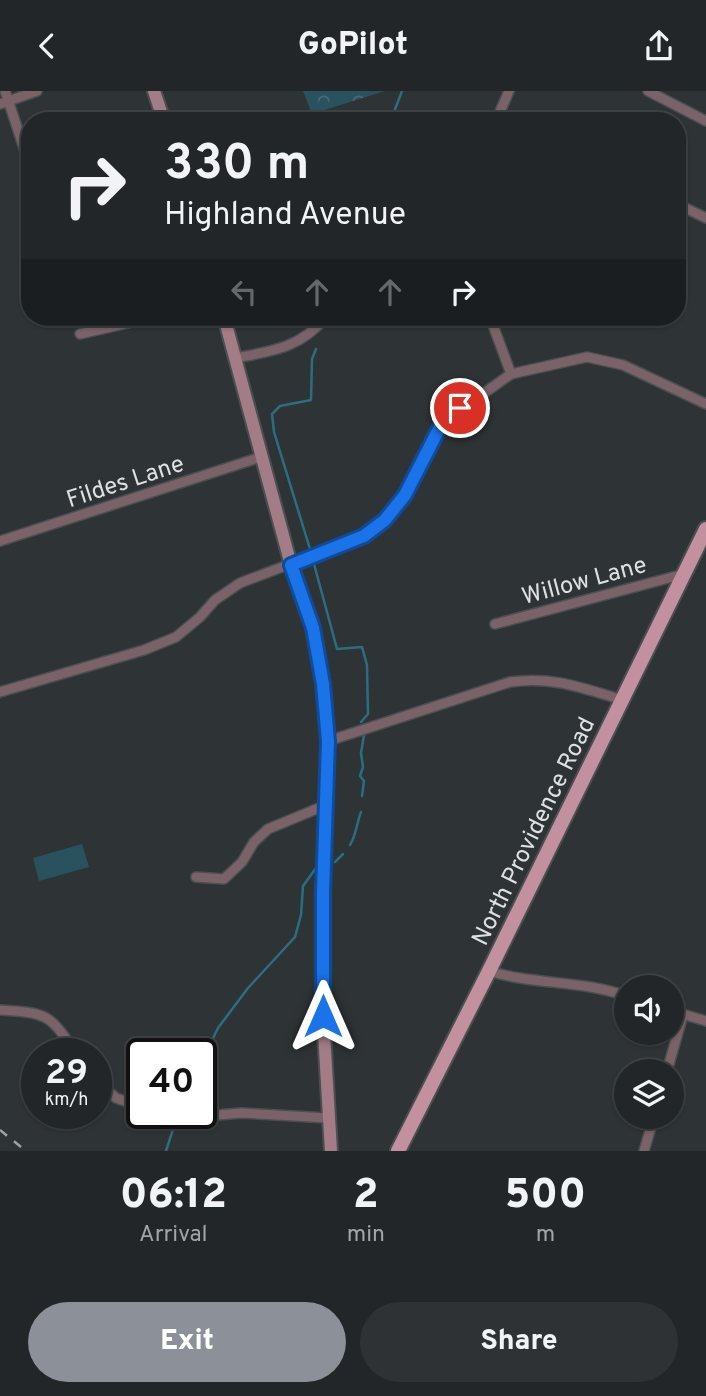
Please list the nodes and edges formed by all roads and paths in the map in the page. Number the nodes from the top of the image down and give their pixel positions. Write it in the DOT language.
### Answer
graph roads {
  1 [pos="5,91"];
  2 [pos="37,91"];
  3 [pos="154,91"];
  4 [pos="509,91"];
  5 [pos="648,91"];
  6 [pos="4,102"];
  7 [pos="161,112"];
  8 [pos="500,112"];
  9 [pos="706,121"];
  10 [pos="21,144"];
  11 [pos="686,208"];
  12 [pos="706,218"];
  13 [pos="115,326"];
  14 [pos="226,326"];
  15 [pos="317,326"];
  16 [pos="493,326"];
  17 [pos="80,334"];
  18 [pos="235,358"];
  19 [pos="510,374"];
  20 [pos="706,404"];
  21 [pos="261,457"];
  22 [pos="706,529"];
  23 [pos="0,541"];
  24 [pos="291,565"];
  25 [pos="684,574"];
  26 [pos="495,624"];
  27 [pos="0,692"];
  28 [pos="623,700"];
  29 [pos="328,741"];
  30 [pos="326,805"];
  31 [pos="196,877"];
  32 [pos="489,971"];
  33 [pos="614,993"];
  34 [pos="0,1010"];
  35 [pos="684,1015"];
  36 [pos="706,1021"];
  37 [pos="65,1038"];
  38 [pos="217,1114"];
  39 [pos="328,1118"];
  40 [pos="651,1129"];
  41 [pos="331,1151"];
  42 [pos="398,1151"];
  43 [pos="645,1151"];
  1 -- 6 [label="street"];
  2 -- 6 [label="street"];
  3 -- 7 [label="street"];
  4 -- 8 [label="street"];
  5 -- 9 [label="street"];
  6 -- 10 [label="street"];
  11 -- 12 [label="street"];
  13 -- 17 [label="street"];
  14 -- 18 [label="street"];
  15 -- 18 [label="street"];
  16 -- 19 [label="street"];
  18 -- 21 [label="street"];
  19 -- 20 [label="street"];
  19 -- 24 [label="street"];
  21 -- 23 [label="street, Fildes Lane"];
  21 -- 24 [label="street"];
  22 -- 25 [label="main road, North Providence Road"];
  24 -- 27 [label="street"];
  24 -- 29 [label="street"];
  25 -- 26 [label="street, Willow Lane"];
  25 -- 28 [label="main road, North Providence Road"];
  28 -- 29 [label="street"];
  28 -- 32 [label="main road, North Providence Road"];
  29 -- 30 [label="street"];
  30 -- 31 [label="street"];
  30 -- 39 [label="street"];
  32 -- 33 [label="street"];
  32 -- 42 [label="main road, North Providence Road"];
  34 -- 37 [label="street"];
  35 -- 36 [label="street"];
  38 -- 39 [label="street"];
  39 -- 41 [label="street"];
  40 -- 43 [label="street"];
}
